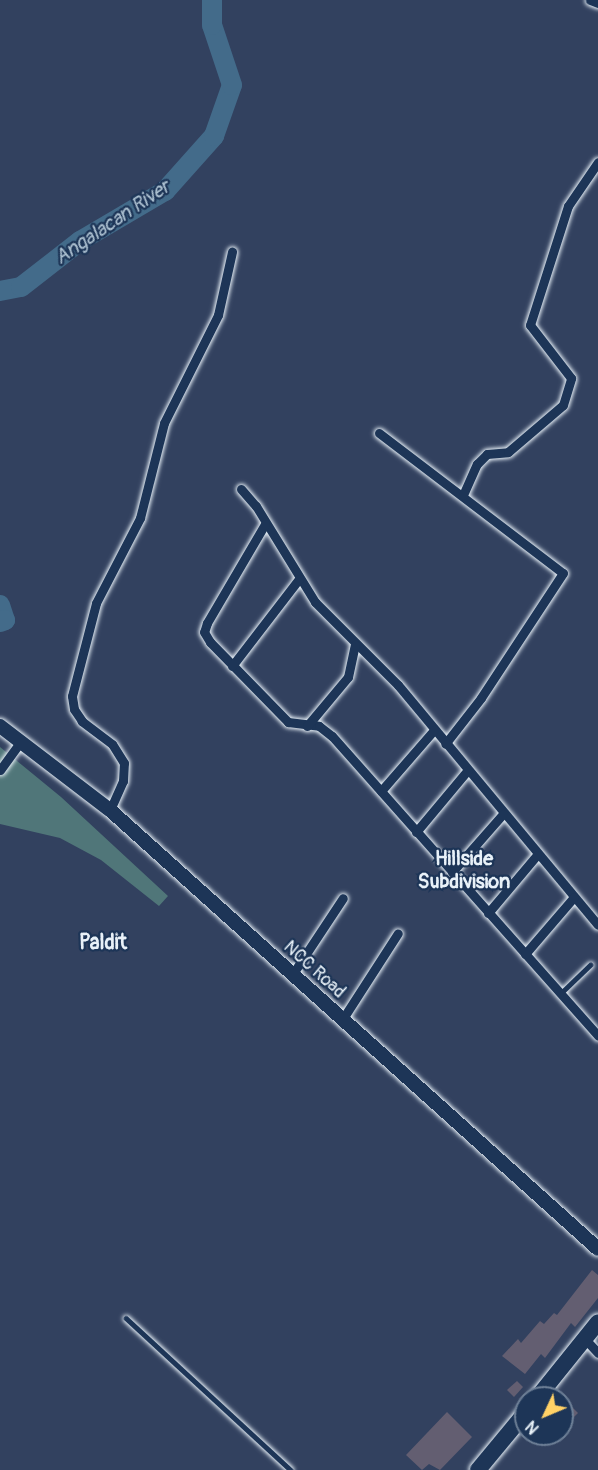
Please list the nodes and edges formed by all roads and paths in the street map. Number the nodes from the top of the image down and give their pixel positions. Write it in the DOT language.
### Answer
graph roads {
  1 [pos="590,0"];
  2 [pos="598,3"];
  3 [pos="598,162"];
  4 [pos="232,252"];
  5 [pos="379,433"];
  6 [pos="241,489"];
  7 [pos="463,495"];
  8 [pos="265,524"];
  9 [pos="299,579"];
  10 [pos="355,645"];
  11 [pos="232,666"];
  12 [pos="0,726"];
  13 [pos="308,726"];
  14 [pos="434,730"];
  15 [pos="22,740"];
  16 [pos="445,744"];
  17 [pos="0,770"];
  18 [pos="467,771"];
  19 [pos="381,791"];
  20 [pos="110,810"];
  21 [pos="503,814"];
  22 [pos="416,832"];
  23 [pos="537,855"];
  24 [pos="452,873"];
  25 [pos="574,897"];
  26 [pos="343,898"];
  27 [pos="488,913"];
  28 [pos="598,925"];
  29 [pos="398,933"];
  30 [pos="525,954"];
  31 [pos="590,965"];
  32 [pos="292,975"];
  33 [pos="560,994"];
  34 [pos="342,1020"];
  35 [pos="598,1036"];
  36 [pos="598,1249"];
  37 [pos="126,1318"];
  38 [pos="598,1322"];
  39 [pos="585,1339"];
  40 [pos="598,1353"];
  41 [pos="547,1386"];
  42 [pos="514,1426"];
  43 [pos="291,1470"];
  44 [pos="478,1470"];
  1 -- 2 [label="street"];
  3 -- 7 [label="street"];
  4 -- 20 [label="street"];
  5 -- 7 [label="street"];
  6 -- 8 [label="street"];
  7 -- 16 [label="street"];
  8 -- 9 [label="street"];
  8 -- 11 [label="street"];
  9 -- 10 [label="street"];
  9 -- 11 [label="street"];
  10 -- 13 [label="street"];
  10 -- 14 [label="street"];
  11 -- 13 [label="street"];
  12 -- 15 [label="street, NCC Road"];
  13 -- 19 [label="street"];
  14 -- 16 [label="street"];
  14 -- 19 [label="street"];
  15 -- 17 [label="street"];
  15 -- 20 [label="street, NCC Road"];
  16 -- 18 [label="street"];
  18 -- 21 [label="street"];
  18 -- 22 [label="street"];
  19 -- 22 [label="street"];
  20 -- 32 [label="street, NCC Road"];
  21 -- 23 [label="street"];
  21 -- 24 [label="street"];
  22 -- 24 [label="street"];
  23 -- 25 [label="street"];
  23 -- 27 [label="street"];
  24 -- 27 [label="street"];
  25 -- 28 [label="street"];
  25 -- 30 [label="street"];
  26 -- 32 [label="street"];
  27 -- 30 [label="street"];
  29 -- 34 [label="street"];
  30 -- 33 [label="street"];
  31 -- 33 [label="lane"];
  32 -- 34 [label="street, NCC Road"];
  33 -- 35 [label="street"];
  34 -- 36 [label="street, NCC Road"];
  37 -- 43 [label="lane"];
  38 -- 39 [label="highway"];
  39 -- 40 [label="street"];
  39 -- 41 [label="highway"];
  42 -- 44 [label="highway"];
}
